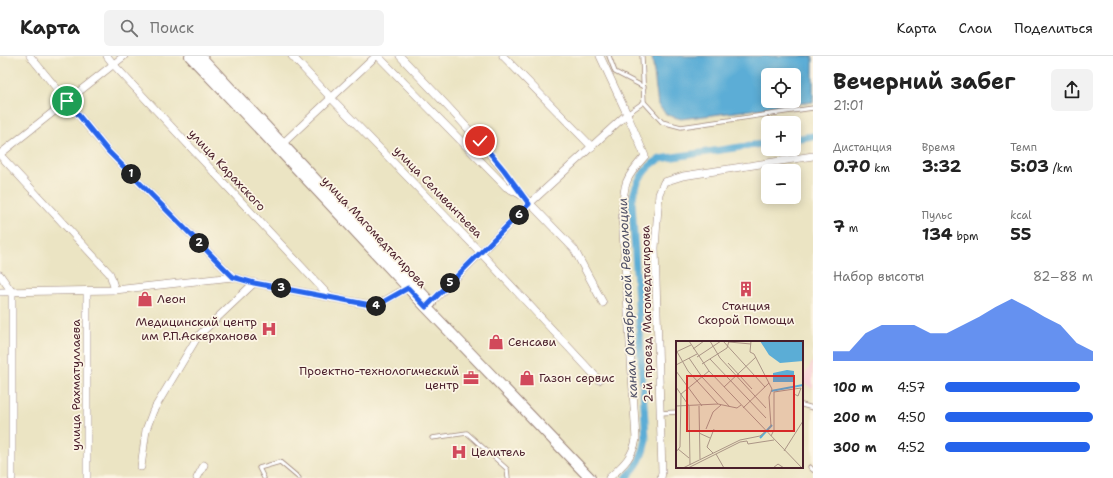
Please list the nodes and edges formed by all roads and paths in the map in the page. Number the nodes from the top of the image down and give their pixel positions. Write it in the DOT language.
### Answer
graph roads {
  1 [pos="30,56"];
  2 [pos="106,56"];
  3 [pos="124,56"];
  4 [pos="190,56"];
  5 [pos="200,56"];
  6 [pos="292,56"];
  7 [pos="377,56"];
  8 [pos="400,56"];
  9 [pos="504,56"];
  10 [pos="600,56"];
  11 [pos="609,56"];
  12 [pos="642,56"];
  13 [pos="114,65"];
  14 [pos="644,87"];
  15 [pos="332,99"];
  16 [pos="67,101"];
  17 [pos="644,102"];
  18 [pos="813,108"];
  19 [pos="627,114"];
  20 [pos="281,146"];
  21 [pos="592,147"];
  22 [pos="0,154"];
  23 [pos="813,156"];
  24 [pos="523,196"];
  25 [pos="529,204"];
  26 [pos="480,252"];
  27 [pos="0,275"];
  28 [pos="233,277"];
  29 [pos="254,283"];
  30 [pos="410,285"];
  31 [pos="115,290"];
  32 [pos="87,291"];
  33 [pos="0,292"];
  34 [pos="12,292"];
  35 [pos="331,298"];
  36 [pos="603,303"];
  37 [pos="429,305"];
  38 [pos="599,380"];
  39 [pos="803,405"];
  40 [pos="813,408"];
  41 [pos="676,412"];
  42 [pos="660,413"];
  43 [pos="432,438"];
  44 [pos="204,465"];
  45 [pos="141,467"];
  46 [pos="12,478"];
  47 [pos="87,478"];
  48 [pos="197,478"];
  49 [pos="264,478"];
  50 [pos="299,478"];
  51 [pos="508,478"];
  52 [pos="590,478"];
  53 [pos="598,478"];
  54 [pos="609,478"];
  55 [pos="661,478"];
  1 -- 16 [label="street"];
  2 -- 13 [label="street, улица Карахского"];
  3 -- 13 [label="street"];
  4 -- 20 [label="main road, улица Магомедтагирова"];
  5 -- 20 [label="main road, улица Магомедтагирова"];
  6 -- 15 [label="street, улица Селивантьева"];
  7 -- 15 [label="street"];
  7 -- 24 [label="street"];
  8 -- 24 [label="street"];
  9 -- 21 [label="street"];
  10 -- 19 [label="street"];
  11 -- 14 [label="lane"];
  12 -- 14 [label="lane"];
  13 -- 16 [label="street"];
  13 -- 35 [label="street, улица Карахского"];
  14 -- 17 [label="lane"];
  15 -- 20 [label="street"];
  15 -- 26 [label="street, улица Селивантьева"];
  16 -- 22 [label="street"];
  16 -- 28 [label="street"];
  17 -- 18 [label="lane"];
  17 -- 19 [label="lane"];
  19 -- 21 [label="street"];
  19 -- 54 [label="street"];
  20 -- 30 [label="main road, улица Магомедтагирова"];
  21 -- 25 [label="street"];
  22 -- 31 [label="street"];
  23 -- 42 [label="street, 2-й проезд Магомедтагирова"];
  24 -- 25 [label="street"];
  25 -- 26 [label="street"];
  25 -- 36 [label="street"];
  26 -- 37 [label="street"];
  26 -- 38 [label="street, улица Селивантьева"];
  27 -- 34 [label="street"];
  28 -- 29 [label="street"];
  28 -- 31 [label="street"];
  29 -- 35 [label="street"];
  29 -- 45 [label="street"];
  30 -- 35 [label="street"];
  30 -- 37 [label="main road, улица Магомедтагирова"];
  31 -- 32 [label="street"];
  32 -- 34 [label="street"];
  32 -- 47 [label="street, улица Рахматуллаева"];
  33 -- 34 [label="street"];
  34 -- 46 [label="street"];
  37 -- 52 [label="main road, улица Магомедтагирова"];
  37 -- 53 [label="main road, улица Магомедтагирова"];
  39 -- 40 [label="lane"];
  41 -- 42 [label="lane"];
  42 -- 55 [label="street, 2-й проезд Магомедтагирова"];
  43 -- 51 [label="lane"];
  44 -- 48 [label="street"];
  49 -- 50 [label="lane"];
}
